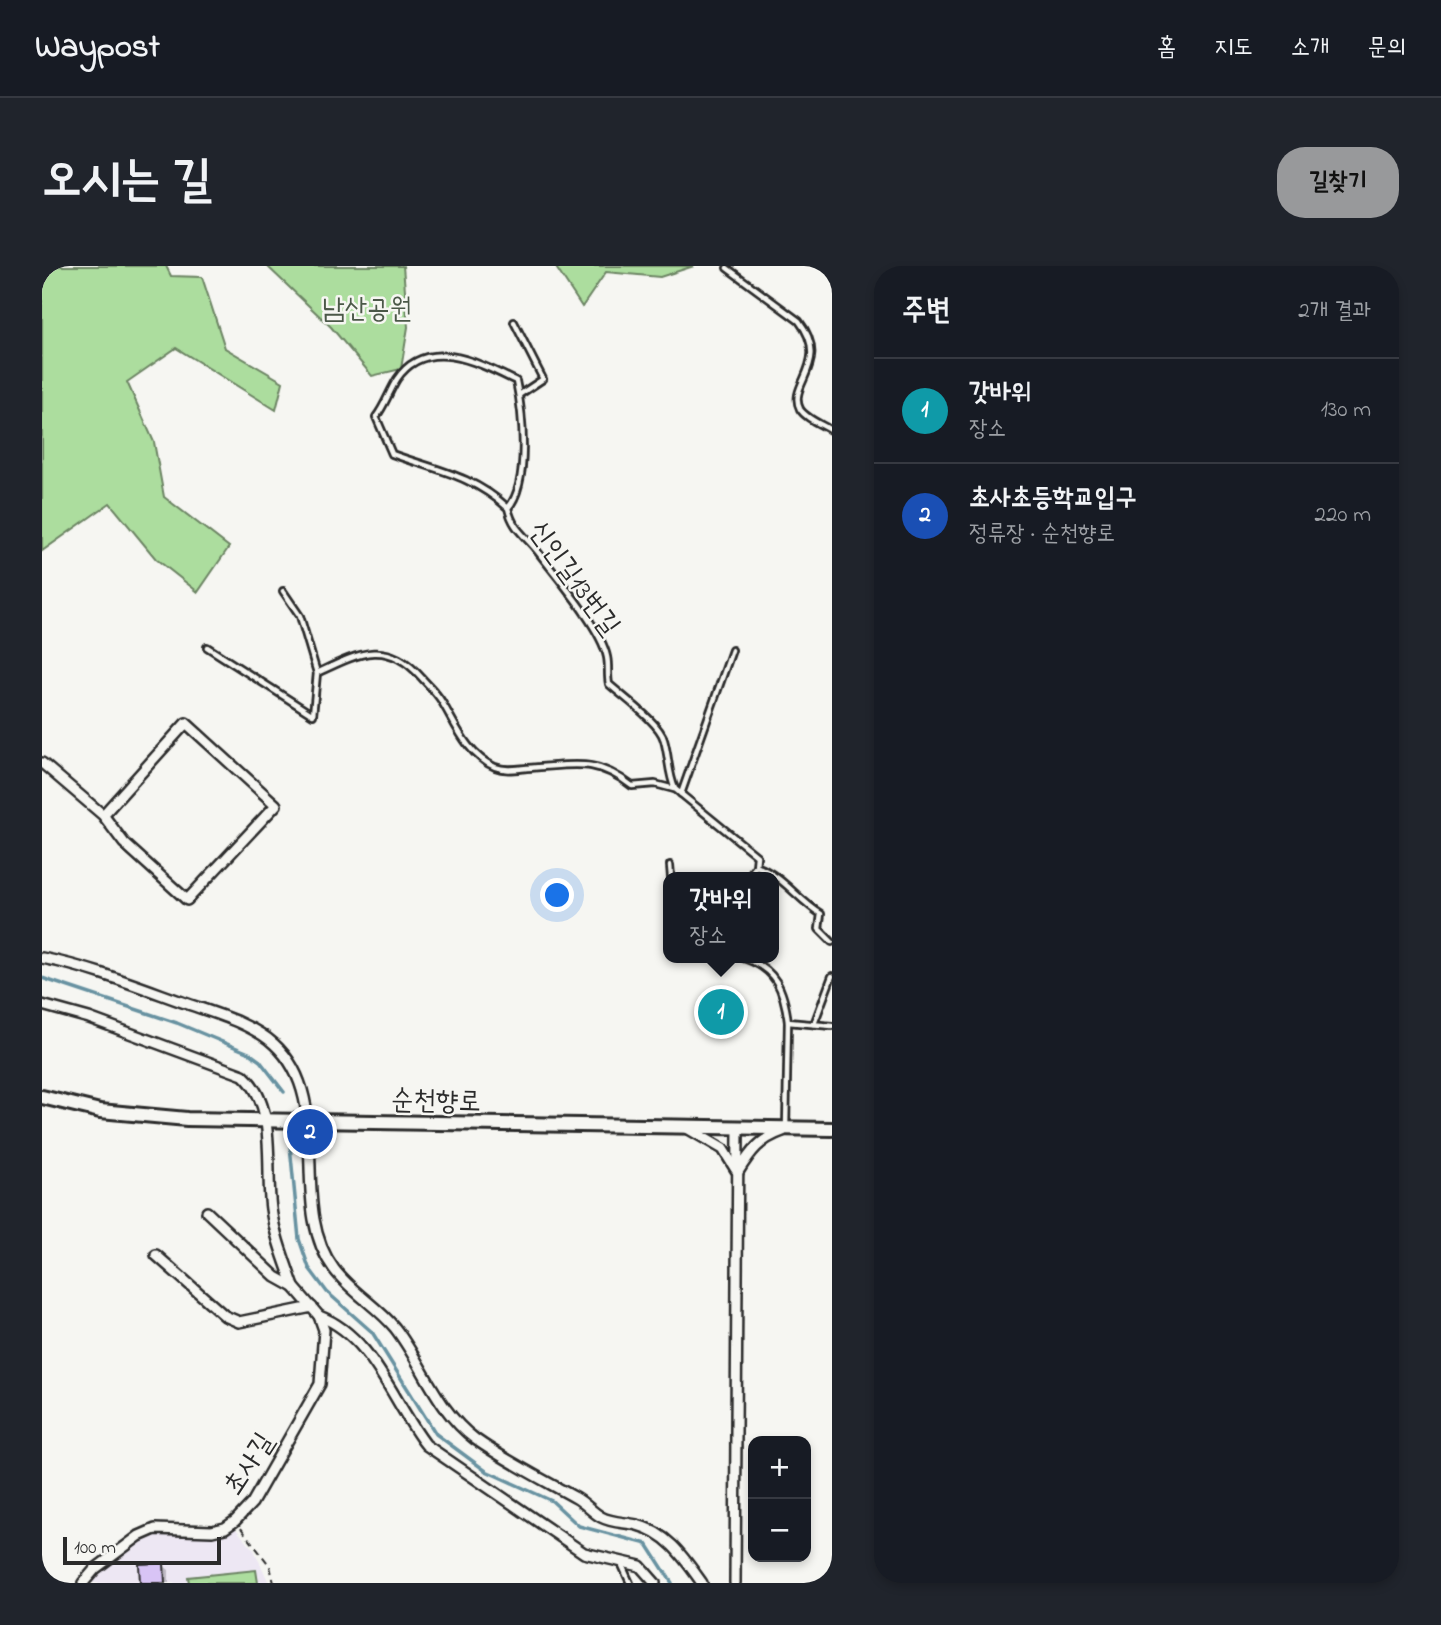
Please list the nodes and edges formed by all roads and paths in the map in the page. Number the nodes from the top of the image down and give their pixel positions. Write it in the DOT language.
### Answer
graph roads {
  1 [pos="726,268"];
  2 [pos="514,322"];
  3 [pos="519,395"];
  4 [pos="832,431"];
  5 [pos="508,509"];
  6 [pos="283,591"];
  7 [pos="206,647"];
  8 [pos="732,650"];
  9 [pos="317,673"];
  10 [pos="42,763"];
  11 [pos="675,789"];
  12 [pos="681,795"];
  13 [pos="103,815"];
  14 [pos="670,865"];
  15 [pos="756,866"];
  16 [pos="671,872"];
  17 [pos="752,872"];
  18 [pos="771,872"];
  19 [pos="779,880"];
  20 [pos="832,942"];
  21 [pos="42,958"];
  22 [pos="758,963"];
  23 [pos="832,976"];
  24 [pos="42,1005"];
  25 [pos="788,1022"];
  26 [pos="814,1024"];
  27 [pos="832,1026"];
  28 [pos="42,1097"];
  29 [pos="265,1121"];
  30 [pos="307,1122"];
  31 [pos="686,1128"];
  32 [pos="738,1128"];
  33 [pos="788,1129"];
  34 [pos="832,1129"];
  35 [pos="737,1173"];
  36 [pos="208,1212"];
  37 [pos="156,1255"];
  38 [pos="294,1287"];
  39 [pos="312,1307"];
  40 [pos="319,1316"];
  41 [pos="235,1521"];
  42 [pos="620,1562"];
  43 [pos="83,1583"];
  44 [pos="274,1583"];
  45 [pos="630,1583"];
  46 [pos="655,1583"];
  47 [pos="702,1583"];
  48 [pos="735,1583"];
  1 -- 4 [label="lane"];
  2 -- 3 [label="lane"];
  3 -- 5 [label="lane, 신인길13번길"];
  3 -- 5 [label="lane"];
  5 -- 11 [label="lane, 신인길13번길"];
  6 -- 9 [label="lane"];
  7 -- 9 [label="lane"];
  8 -- 12 [label="lane"];
  9 -- 11 [label="lane"];
  10 -- 13 [label="street"];
  11 -- 12 [label="lane"];
  12 -- 15 [label="lane"];
  13 -- 13 [label="street"];
  14 -- 16 [label="lane"];
  15 -- 17 [label="lane"];
  15 -- 18 [label="lane"];
  19 -- 20 [label="lane"];
  21 -- 30 [label="street"];
  22 -- 25 [label="lane"];
  23 -- 26 [label="lane"];
  24 -- 29 [label="street"];
  25 -- 26 [label="lane"];
  25 -- 33 [label="lane"];
  26 -- 27 [label="lane"];
  28 -- 29 [label="main road, 순천향로"];
  29 -- 30 [label="main road, 순천향로"];
  29 -- 38 [label="street"];
  30 -- 31 [label="main road, 순천향로"];
  30 -- 47 [label="street"];
  31 -- 32 [label="main road, 순천향로"];
  31 -- 35 [label="street"];
  32 -- 33 [label="main road, 순천향로"];
  32 -- 35 [label="street"];
  33 -- 34 [label="main road, 순천향로"];
  33 -- 35 [label="street"];
  35 -- 48 [label="street"];
  36 -- 38 [label="street"];
  37 -- 39 [label="street"];
  38 -- 39 [label="street"];
  39 -- 40 [label="street"];
  40 -- 41 [label="street, 초사길"];
  40 -- 42 [label="street"];
  41 -- 43 [label="street, 초사길"];
  41 -- 44 [label="path"];
  42 -- 45 [label="lane"];
  42 -- 46 [label="street"];
}
